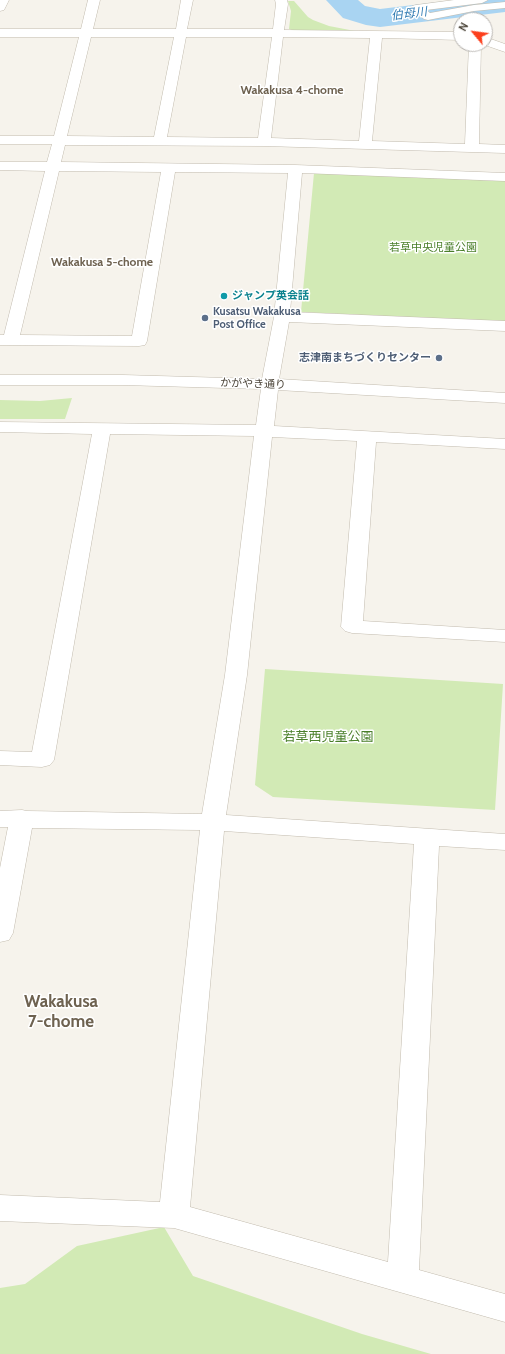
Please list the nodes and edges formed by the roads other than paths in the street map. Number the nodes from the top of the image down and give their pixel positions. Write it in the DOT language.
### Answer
graph roads {
  1 [pos="3,0"];
  2 [pos="94,0"];
  3 [pos="187,0"];
  4 [pos="281,0"];
  5 [pos="482,0"];
  6 [pos="505,5"];
  7 [pos="0,8"];
  8 [pos="0,33"];
  9 [pos="86,33"];
  10 [pos="180,33"];
  11 [pos="278,33"];
  12 [pos="376,36"];
  13 [pos="453,36"];
  14 [pos="493,44"];
  15 [pos="505,48"];
  16 [pos="475,52"];
  17 [pos="0,140"];
  18 [pos="60,140"];
  19 [pos="160,141"];
  20 [pos="264,142"];
  21 [pos="366,144"];
  22 [pos="472,147"];
  23 [pos="505,149"];
  24 [pos="0,166"];
  25 [pos="54,166"];
  26 [pos="168,167"];
  27 [pos="295,169"];
  28 [pos="505,177"];
  29 [pos="282,317"];
  30 [pos="505,326"];
  31 [pos="6,340"];
  32 [pos="0,380"];
  33 [pos="270,384"];
  34 [pos="505,398"];
  35 [pos="0,427"];
  36 [pos="102,428"];
  37 [pos="264,431"];
  38 [pos="367,436"];
  39 [pos="505,444"];
  40 [pos="505,636"];
  41 [pos="0,758"];
  42 [pos="11,818"];
  43 [pos="213,822"];
  44 [pos="427,836"];
  45 [pos="505,842"];
  46 [pos="0,934"];
  47 [pos="0,1208"];
  48 [pos="174,1215"];
  49 [pos="403,1279"];
  50 [pos="505,1308"];
  1 -- 7 [label="street"];
  2 -- 9 [label="street"];
  3 -- 10 [label="street"];
  4 -- 11 [label="street"];
  5 -- 6 [label="street"];
  8 -- 9 [label="street"];
  9 -- 10 [label="street"];
  9 -- 18 [label="street"];
  10 -- 11 [label="street"];
  10 -- 19 [label="street"];
  11 -- 12 [label="street"];
  11 -- 20 [label="street"];
  12 -- 13 [label="street"];
  12 -- 21 [label="street"];
  14 -- 15 [label="street"];
  16 -- 22 [label="street"];
  17 -- 18 [label="street"];
  18 -- 19 [label="street"];
  18 -- 25 [label="street"];
  19 -- 20 [label="street"];
  20 -- 21 [label="street"];
  21 -- 22 [label="street"];
  22 -- 23 [label="street"];
  24 -- 25 [label="street"];
  25 -- 26 [label="street"];
  25 -- 31 [label="street"];
  26 -- 27 [label="street"];
  26 -- 31 [label="street"];
  27 -- 28 [label="street"];
  27 -- 29 [label="street"];
  29 -- 30 [label="street"];
  29 -- 33 [label="street"];
  32 -- 33 [label="street, かがやき通り"];
  33 -- 34 [label="street, かがやき通り"];
  33 -- 37 [label="street"];
  35 -- 36 [label="street"];
  36 -- 37 [label="street"];
  36 -- 41 [label="street"];
  37 -- 38 [label="street"];
  37 -- 43 [label="street"];
  38 -- 39 [label="street"];
  38 -- 40 [label="street"];
  42 -- 43 [label="street"];
  42 -- 46 [label="street"];
  43 -- 44 [label="street"];
  43 -- 48 [label="street"];
  44 -- 45 [label="street"];
  44 -- 49 [label="street"];
  47 -- 48 [label="street"];
  48 -- 49 [label="street"];
  49 -- 50 [label="street"];
}
